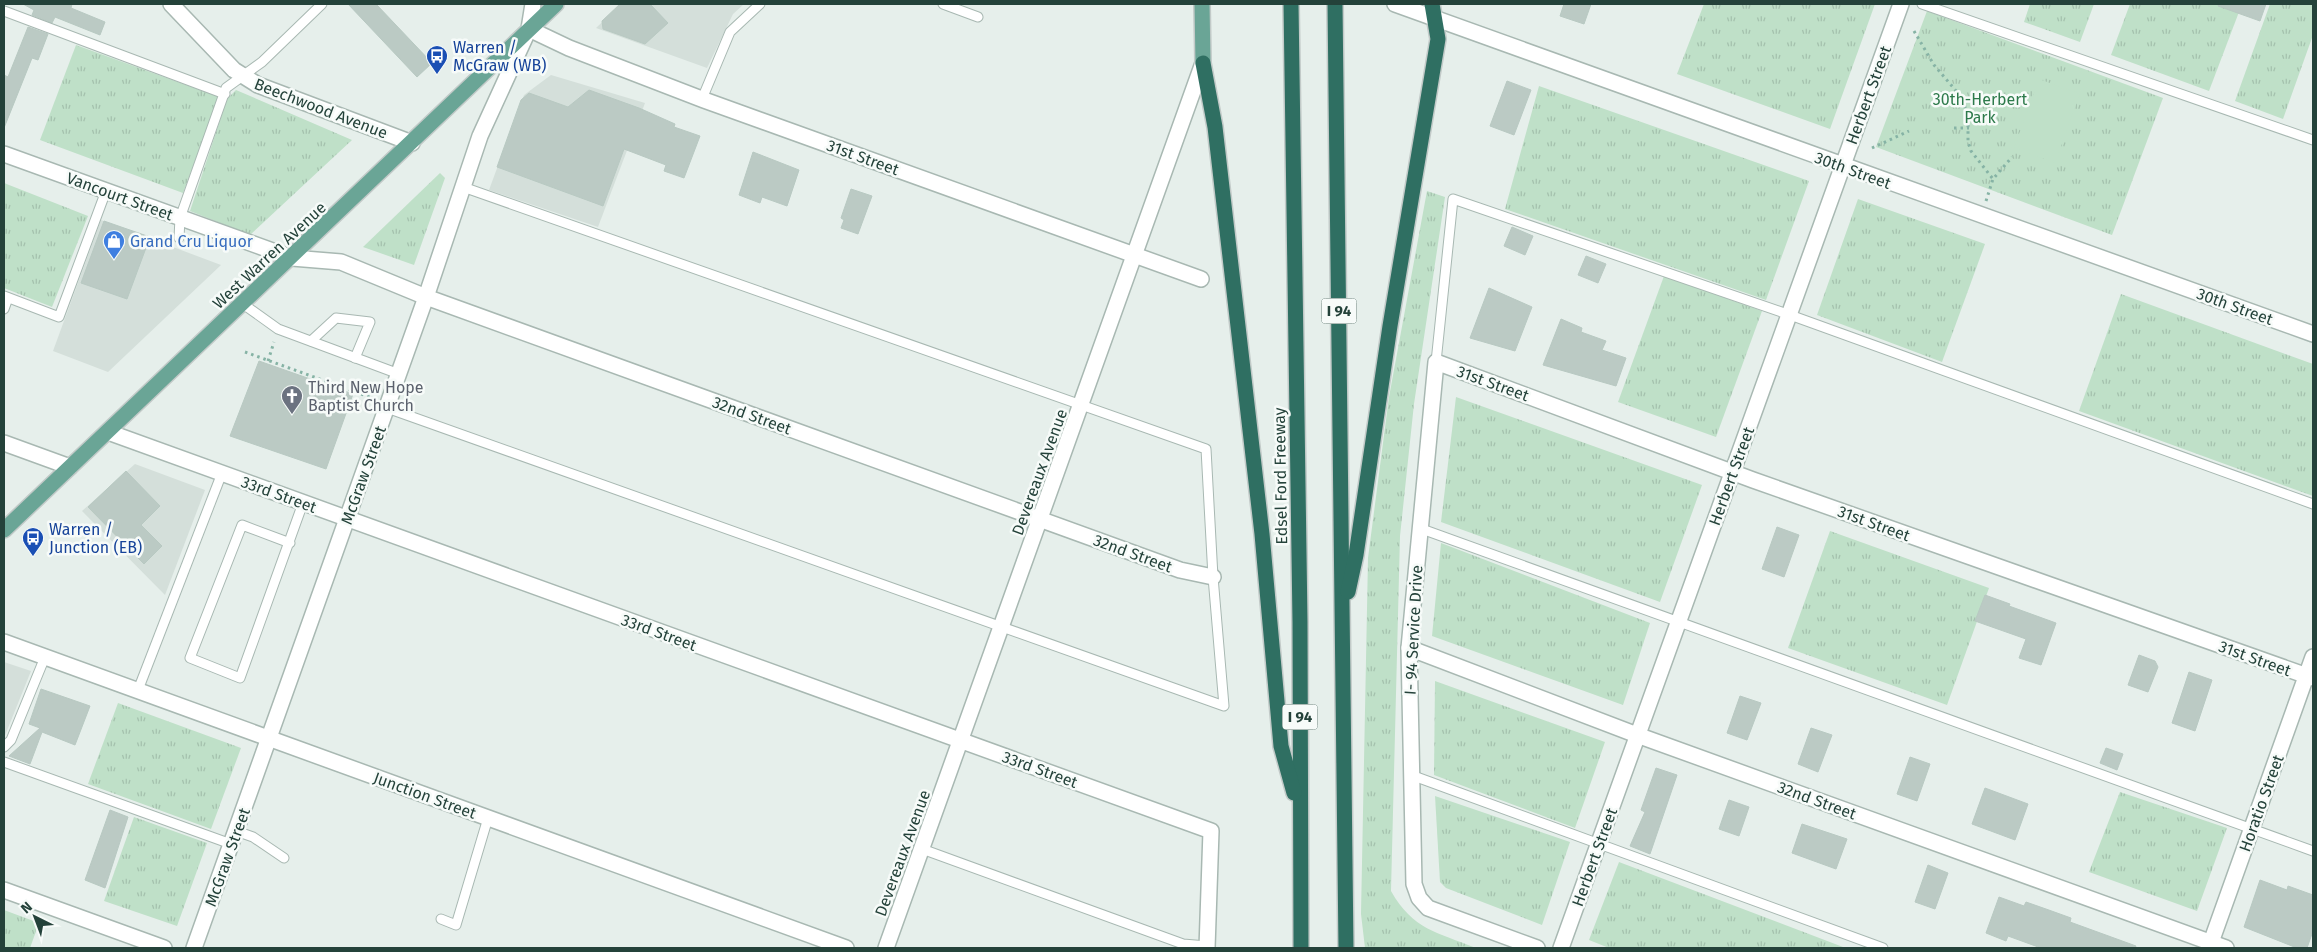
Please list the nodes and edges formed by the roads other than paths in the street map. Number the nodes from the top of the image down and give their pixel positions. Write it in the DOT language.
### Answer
graph roads {
  1 [pos="172,4"];
  2 [pos="322,4"];
  3 [pos="533,4"];
  4 [pos="556,4"];
  5 [pos="760,4"];
  6 [pos="943,4"];
  7 [pos="1202,4"];
  8 [pos="1291,4"];
  9 [pos="1335,4"];
  10 [pos="1901,4"];
  11 [pos="1922,4"];
  12 [pos="1399,5"];
  13 [pos="1435,9"];
  14 [pos="4,11"];
  15 [pos="978,17"];
  16 [pos="529,29"];
  17 [pos="1203,63"];
  18 [pos="243,77"];
  19 [pos="224,94"];
  20 [pos="702,99"];
  21 [pos="2313,140"];
  22 [pos="412,143"];
  23 [pos="4,154"];
  24 [pos="1842,166"];
  25 [pos="463,187"];
  26 [pos="106,191"];
  27 [pos="180,218"];
  28 [pos="179,238"];
  29 [pos="1136,256"];
  30 [pos="292,258"];
  31 [pos="1201,279"];
  32 [pos="6,297"];
  33 [pos="426,298"];
  34 [pos="243,304"];
  35 [pos="4,309"];
  36 [pos="1790,314"];
  37 [pos="2313,334"];
  38 [pos="311,341"];
  39 [pos="355,358"];
  40 [pos="1436,362"];
  41 [pos="399,374"];
  42 [pos="1082,405"];
  43 [pos="387,408"];
  44 [pos="108,432"];
  45 [pos="4,443"];
  46 [pos="70,467"];
  47 [pos="1732,472"];
  48 [pos="222,473"];
  49 [pos="303,503"];
  50 [pos="2313,504"];
  51 [pos="348,519"];
  52 [pos="1040,520"];
  53 [pos="1419,528"];
  54 [pos="4,530"];
  55 [pos="290,543"];
  56 [pos="1213,577"];
  57 [pos="1343,618"];
  58 [pos="1678,622"];
  59 [pos="1002,626"];
  60 [pos="4,642"];
  61 [pos="1409,648"];
  62 [pos="45,657"];
  63 [pos="2313,657"];
  64 [pos="2310,677"];
  65 [pos="138,690"];
  66 [pos="1637,736"];
  67 [pos="269,738"];
  68 [pos="961,741"];
  69 [pos="4,747"];
  70 [pos="4,762"];
  71 [pos="1411,776"];
  72 [pos="1299,813"];
  73 [pos="488,818"];
  74 [pos="2252,828"];
  75 [pos="234,837"];
  76 [pos="1598,844"];
  77 [pos="922,849"];
  78 [pos="2313,851"];
  79 [pos="284,858"];
  80 [pos="4,890"];
  81 [pos="441,919"];
  82 [pos="2210,945"];
  83 [pos="1207,947"];
  84 [pos="164,948"];
  85 [pos="194,948"];
  86 [pos="846,948"];
  87 [pos="886,948"];
  88 [pos="1301,948"];
  89 [pos="1346,948"];
  90 [pos="1537,948"];
  91 [pos="1561,948"];
  92 [pos="1883,948"];
  93 [pos="2226,948"];
  1 -- 18 [label="street, Beechwood Avenue"];
  2 -- 18 [label="lane"];
  3 -- 16 [label="street, McGraw Street"];
  4 -- 16 [label="main road, West Warren Avenue"];
  5 -- 20 [label="lane"];
  6 -- 15 [label="lane"];
  7 -- 17 [label="main road, Devereaux Avenue"];
  8 -- 72 [label="highway, Edsel Ford Freeway / I 94"];
  9 -- 57 [label="highway, I 94"];
  10 -- 24 [label="street, Herbert Street"];
  11 -- 21 [label="lane"];
  12 -- 13 [label="street, 30th Street"];
  13 -- 24 [label="street, 30th Street"];
  13 -- 57 [label="highway"];
  14 -- 19 [label="lane"];
  16 -- 20 [label="street, 31st Street"];
  16 -- 22 [label="main road, West Warren Avenue"];
  16 -- 25 [label="street, McGraw Street"];
  17 -- 29 [label="street, Devereaux Avenue"];
  17 -- 72 [label="highway"];
  18 -- 19 [label="lane"];
  18 -- 22 [label="street, Beechwood Avenue"];
  19 -- 27 [label="lane"];
  20 -- 29 [label="street, 31st Street"];
  22 -- 30 [label="main road, West Warren Avenue"];
  23 -- 26 [label="street, Vancourt Street"];
  24 -- 36 [label="street, Herbert Street"];
  24 -- 37 [label="street, 30th Street"];
  25 -- 33 [label="street, McGraw Street"];
  25 -- 42 [label="lane"];
  26 -- 27 [label="street, Vancourt Street"];
  26 -- 32 [label="lane"];
  27 -- 28 [label="lane"];
  27 -- 30 [label="street, Vancourt Street"];
  29 -- 31 [label="street, 31st Street"];
  29 -- 42 [label="street, Devereaux Avenue"];
  30 -- 33 [label="street, 32nd Street"];
  30 -- 34 [label="main road, West Warren Avenue"];
  32 -- 35 [label="lane"];
  33 -- 41 [label="street, McGraw Street"];
  33 -- 52 [label="street, 32nd Street"];
  34 -- 38 [label="lane"];
  34 -- 44 [label="main road, West Warren Avenue"];
  36 -- 40 [label="lane"];
  36 -- 47 [label="street, Herbert Street"];
  36 -- 50 [label="lane"];
  38 -- 39 [label="lane"];
  38 -- 39 [label="lane"];
  39 -- 41 [label="lane"];
  40 -- 47 [label="street, 31st Street"];
  40 -- 53 [label="street, I- 94 Service Drive"];
  41 -- 43 [label="street, McGraw Street"];
  42 -- 52 [label="street, Devereaux Avenue"];
  42 -- 56 [label="lane"];
  43 -- 51 [label="street, McGraw Street"];
  43 -- 59 [label="lane"];
  44 -- 46 [label="main road, West Warren Avenue"];
  44 -- 48 [label="street, 33rd Street"];
  45 -- 46 [label="street"];
  46 -- 54 [label="main road, West Warren Avenue"];
  47 -- 58 [label="street, Herbert Street"];
  47 -- 64 [label="street, 31st Street"];
  48 -- 49 [label="street, 33rd Street"];
  48 -- 65 [label="lane"];
  49 -- 51 [label="street, 33rd Street"];
  49 -- 55 [label="lane"];
  51 -- 67 [label="street, McGraw Street"];
  51 -- 68 [label="street, 33rd Street"];
  52 -- 56 [label="street, 32nd Street"];
  52 -- 59 [label="street, Devereaux Avenue"];
  53 -- 58 [label="lane"];
  53 -- 61 [label="street, I- 94 Service Drive"];
  55 -- 55 [label="lane"];
  56 -- 59 [label="lane"];
  57 -- 89 [label="highway, I 94"];
  58 -- 66 [label="street, Herbert Street"];
  58 -- 74 [label="lane"];
  59 -- 68 [label="street, Devereaux Avenue"];
  60 -- 62 [label="street, Junction Street"];
  61 -- 66 [label="street, 32nd Street"];
  61 -- 71 [label="street, I- 94 Service Drive"];
  62 -- 65 [label="street, Junction Street"];
  62 -- 69 [label="lane"];
  63 -- 64 [label="street, Horatio Street"];
  64 -- 74 [label="street, Horatio Street"];
  65 -- 67 [label="street, Junction Street"];
  66 -- 76 [label="street, Herbert Street"];
  66 -- 82 [label="street, 32nd Street"];
  67 -- 73 [label="street, Junction Street"];
  67 -- 75 [label="street, McGraw Street"];
  68 -- 77 [label="street, Devereaux Avenue"];
  68 -- 83 [label="street, 33rd Street"];
  70 -- 75 [label="lane"];
  71 -- 76 [label="lane"];
  71 -- 90 [label="street, I- 94 Service Drive"];
  72 -- 88 [label="highway, Edsel Ford Freeway / I 94"];
  73 -- 81 [label="lane"];
  73 -- 86 [label="street, Junction Street"];
  74 -- 78 [label="lane"];
  74 -- 82 [label="street, Horatio Street"];
  75 -- 79 [label="lane"];
  75 -- 85 [label="street, McGraw Street"];
  76 -- 91 [label="street, Herbert Street"];
  76 -- 92 [label="lane"];
  77 -- 83 [label="lane"];
  77 -- 87 [label="street, Devereaux Avenue"];
  80 -- 84 [label="street"];
  82 -- 93 [label="street, 32nd Street"];
}
